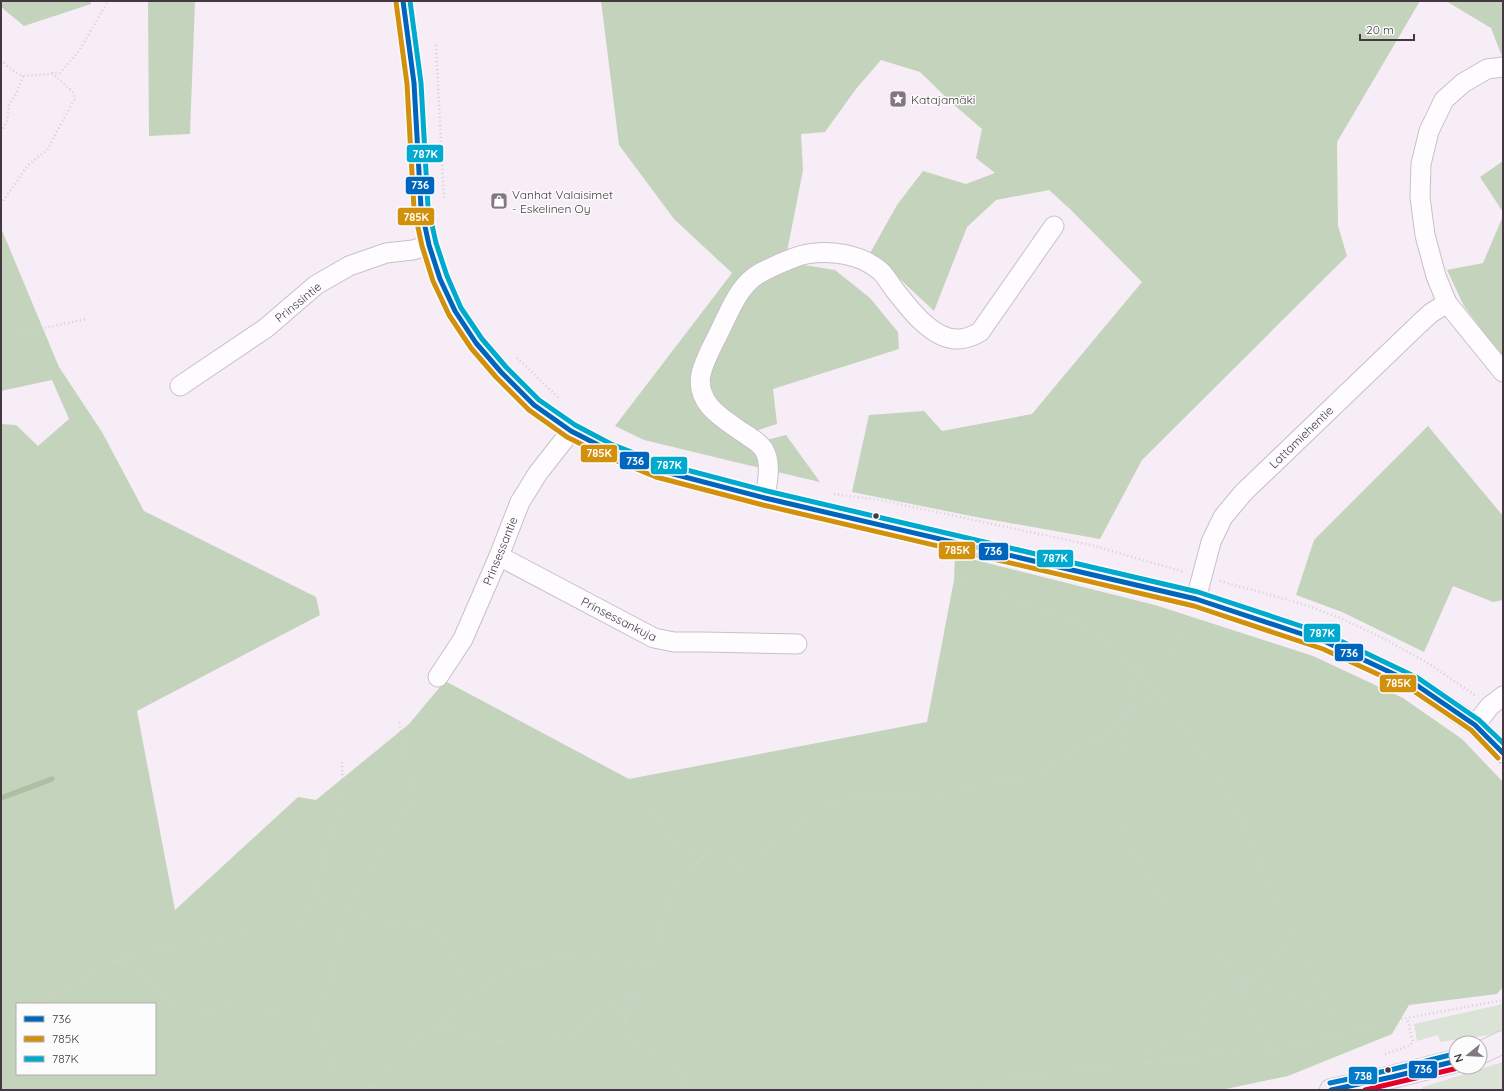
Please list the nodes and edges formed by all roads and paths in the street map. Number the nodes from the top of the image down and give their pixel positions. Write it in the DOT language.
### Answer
graph roads {
  1 [pos="108,1"];
  2 [pos="403,1"];
  3 [pos="1495,1"];
  4 [pos="1503,11"];
  5 [pos="436,45"];
  6 [pos="1,60"];
  7 [pos="1503,67"];
  8 [pos="52,73"];
  9 [pos="22,76"];
  10 [pos="1,132"];
  11 [pos="444,200"];
  12 [pos="1,204"];
  13 [pos="1054,226"];
  14 [pos="429,245"];
  15 [pos="1447,303"];
  16 [pos="86,319"];
  17 [pos="1,328"];
  18 [pos="517,358"];
  19 [pos="1503,372"];
  20 [pos="180,386"];
  21 [pos="561,400"];
  22 [pos="571,431"];
  23 [pos="829,493"];
  24 [pos="765,498"];
  25 [pos="499,556"];
  26 [pos="1187,572"];
  27 [pos="956,579"];
  28 [pos="1213,579"];
  29 [pos="1196,599"];
  30 [pos="797,644"];
  31 [pos="1138,672"];
  32 [pos="438,677"];
  33 [pos="1157,695"];
  34 [pos="1503,696"];
  35 [pos="1480,698"];
  36 [pos="1129,710"];
  37 [pos="399,722"];
  38 [pos="1475,725"];
  39 [pos="1503,753"];
  40 [pos="342,761"];
  41 [pos="649,804"];
  42 [pos="705,854"];
  43 [pos="315,894"];
  44 [pos="346,908"];
  45 [pos="1296,939"];
  46 [pos="116,961"];
  47 [pos="652,967"];
  48 [pos="1248,979"];
  49 [pos="485,986"];
  50 [pos="640,992"];
  51 [pos="1503,1000"];
  52 [pos="37,1003"];
  53 [pos="610,1003"];
  54 [pos="1333,1010"];
  55 [pos="16,1014"];
  56 [pos="1407,1018"];
  57 [pos="625,1019"];
  58 [pos="1340,1019"];
  59 [pos="1,1022"];
  60 [pos="319,1022"];
  61 [pos="438,1025"];
  62 [pos="1192,1038"];
  63 [pos="1503,1042"];
  64 [pos="1488,1050"];
  65 [pos="1270,1051"];
  66 [pos="1503,1051"];
  67 [pos="1488,1053"];
  68 [pos="1385,1054"];
  69 [pos="1214,1055"];
  70 [pos="1145,1063"];
  71 [pos="1448,1063"];
  72 [pos="374,1086"];
  73 [pos="342,1090"];
  74 [pos="352,1090"];
  75 [pos="372,1090"];
  76 [pos="686,1090"];
  77 [pos="940,1090"];
  78 [pos="1331,1090"];
  1 -- 8 [label="path"];
  2 -- 14 [label="street"];
  3 -- 4 [label="path"];
  5 -- 11 [label="path"];
  6 -- 9 [label="path"];
  7 -- 15 [label="street"];
  8 -- 9 [label="path"];
  8 -- 12 [label="path"];
  9 -- 10 [label="path"];
  13 -- 24 [label="street"];
  14 -- 20 [label="street, Prinssintie"];
  14 -- 22 [label="street"];
  15 -- 19 [label="street"];
  15 -- 29 [label="street, Lattamiehentie"];
  16 -- 17 [label="path"];
  18 -- 21 [label="path"];
  22 -- 24 [label="street"];
  22 -- 25 [label="street, Prinsessantie"];
  23 -- 26 [label="path"];
  24 -- 29 [label="street"];
  25 -- 30 [label="street, Prinsessankuja"];
  25 -- 32 [label="street, Prinsessantie"];
  27 -- 31 [label="path"];
  28 -- 35 [label="path"];
  29 -- 31 [label="path"];
  29 -- 38 [label="street"];
  31 -- 33 [label="path"];
  31 -- 36 [label="path"];
  33 -- 36 [label="path"];
  33 -- 45 [label="path"];
  34 -- 38 [label="street"];
  36 -- 42 [label="path"];
  36 -- 48 [label="path"];
  37 -- 44 [label="path"];
  38 -- 39 [label="street"];
  40 -- 43 [label="path"];
  41 -- 42 [label="path"];
  42 -- 47 [label="path"];
  43 -- 44 [label="path"];
  43 -- 46 [label="path"];
  44 -- 49 [label="path"];
  44 -- 60 [label="path"];
  45 -- 48 [label="path"];
  45 -- 54 [label="path"];
  46 -- 52 [label="path"];
  46 -- 60 [label="path"];
  47 -- 49 [label="path"];
  47 -- 50 [label="path"];
  48 -- 54 [label="path"];
  48 -- 62 [label="path"];
  48 -- 65 [label="path"];
  49 -- 61 [label="path"];
  50 -- 53 [label="path"];
  50 -- 57 [label="path"];
  51 -- 56 [label="path"];
  53 -- 57 [label="path"];
  53 -- 61 [label="path"];
  54 -- 58 [label="path"];
  55 -- 59 [label="path"];
  56 -- 65 [label="path"];
  56 -- 68 [label="path"];
  57 -- 76 [label="path"];
  60 -- 73 [label="path"];
  61 -- 72 [label="path"];
  62 -- 69 [label="path"];
  62 -- 70 [label="path"];
  63 -- 64 [label="main road"];
  65 -- 69 [label="path"];
  66 -- 67 [label="main road"];
  69 -- 70 [label="path"];
  70 -- 77 [label="path"];
  71 -- 78 [label="main road"];
  72 -- 74 [label="path"];
  72 -- 75 [label="path"];
}
